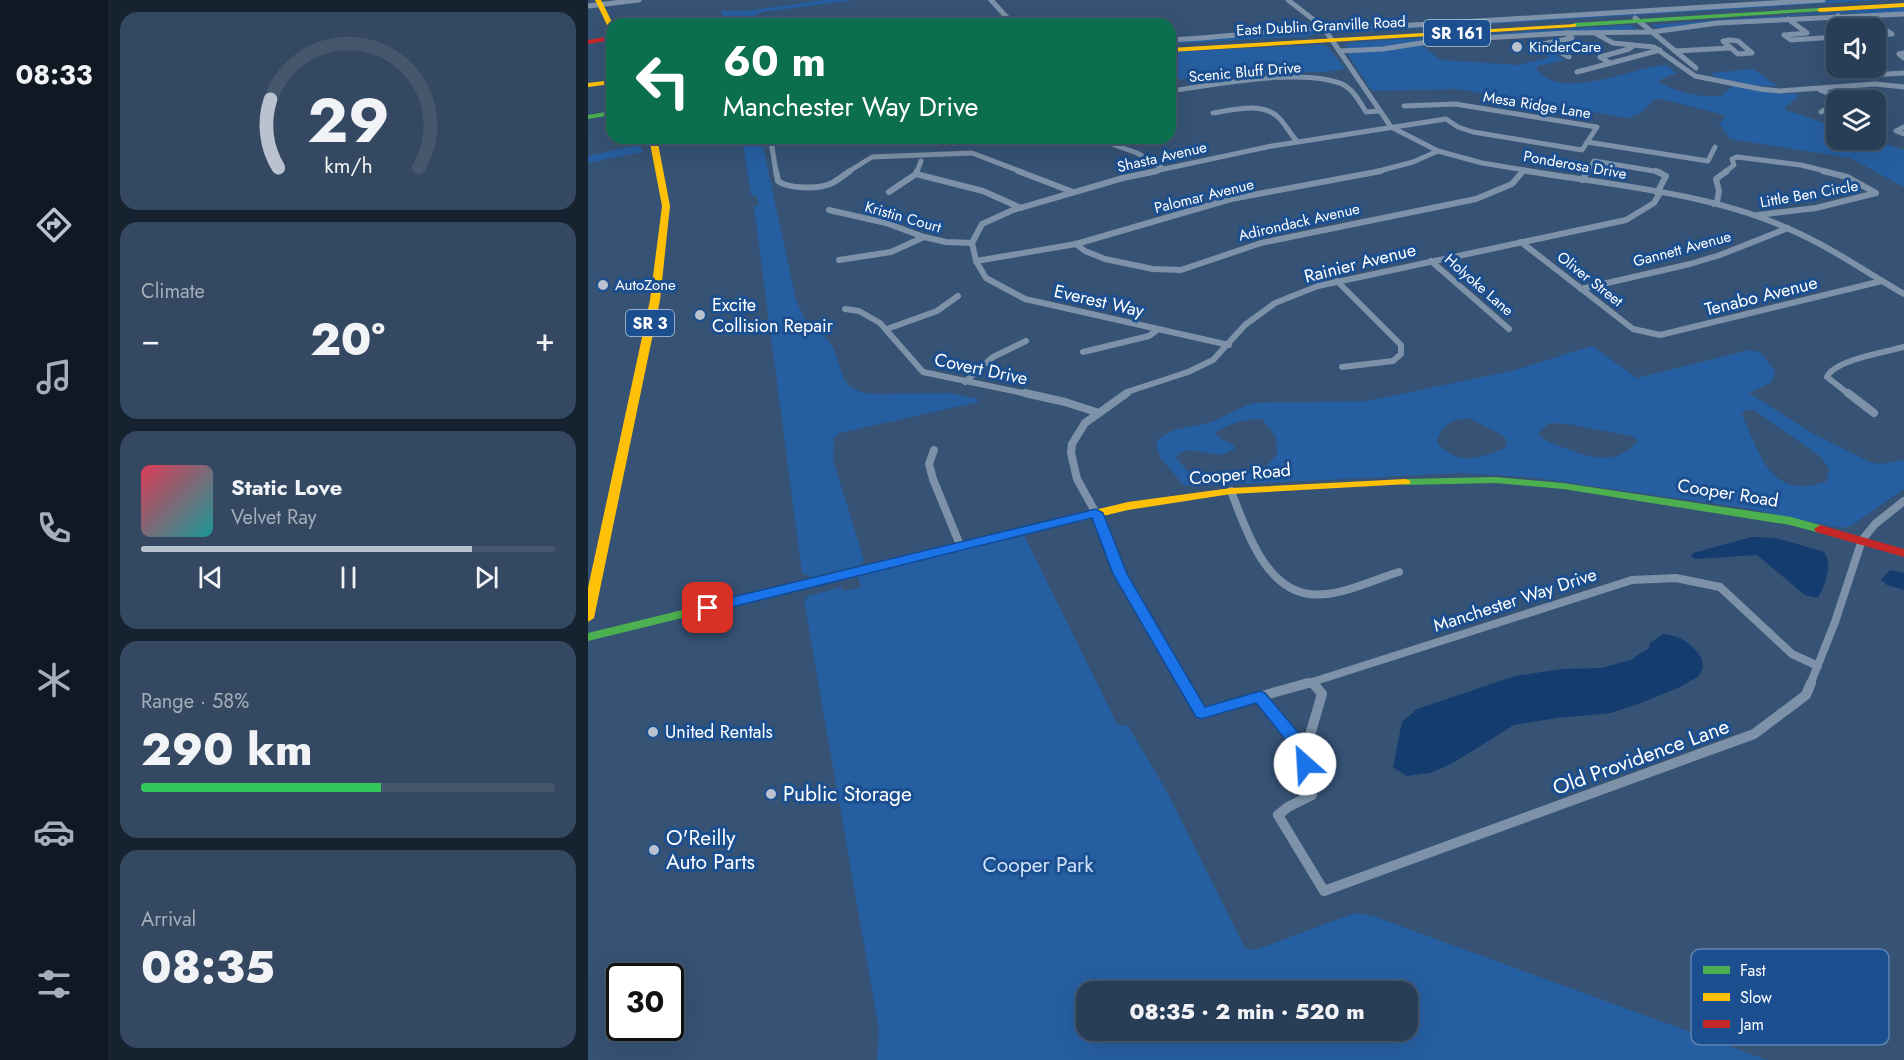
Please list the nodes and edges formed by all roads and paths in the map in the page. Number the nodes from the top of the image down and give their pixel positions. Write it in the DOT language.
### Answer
graph roads {
  1 [pos="639,0"];
  2 [pos="991,0"];
  3 [pos="1288,0"];
  4 [pos="1823,0"];
  5 [pos="1904,2"];
  6 [pos="595,4"];
  7 [pos="1838,13"];
  8 [pos="1904,14"];
  9 [pos="1008,18"];
  10 [pos="1845,18"];
  11 [pos="1788,19"];
  12 [pos="606,20"];
  13 [pos="1638,21"];
  14 [pos="1652,32"];
  15 [pos="1566,33"];
  16 [pos="1594,33"];
  17 [pos="606,38"];
  18 [pos="1826,38"];
  19 [pos="1331,39"];
  20 [pos="1176,40"];
  21 [pos="588,41"];
  22 [pos="1630,44"];
  23 [pos="1176,45"];
  24 [pos="1730,48"];
  25 [pos="1176,50"];
  26 [pos="1660,50"];
  27 [pos="1675,51"];
  28 [pos="1904,53"];
  29 [pos="1569,57"];
  30 [pos="1904,58"];
  31 [pos="1610,63"];
  32 [pos="1696,68"];
  33 [pos="1577,72"];
  34 [pos="1904,73"];
  35 [pos="1886,74"];
  36 [pos="606,81"];
  37 [pos="591,83"];
  38 [pos="1904,87"];
  39 [pos="1817,88"];
  40 [pos="1176,90"];
  41 [pos="1826,92"];
  42 [pos="1455,104"];
  43 [pos="1404,106"];
  44 [pos="1826,109"];
  45 [pos="1379,111"];
  46 [pos="1821,112"];
  47 [pos="1213,113"];
  48 [pos="606,114"];
  49 [pos="588,117"];
  50 [pos="1446,119"];
  51 [pos="1904,127"];
  52 [pos="1391,128"];
  53 [pos="1904,134"];
  54 [pos="1297,141"];
  55 [pos="1587,142"];
  56 [pos="654,144"];
  57 [pos="773,144"];
  58 [pos="1112,144"];
  59 [pos="1715,147"];
  60 [pos="1438,151"];
  61 [pos="921,161"];
  62 [pos="1162,168"];
  63 [pos="1524,170"];
  64 [pos="916,174"];
  65 [pos="1582,180"];
  66 [pos="888,192"];
  67 [pos="1074,192"];
  68 [pos="1659,193"];
  69 [pos="1714,204"];
  70 [pos="1021,208"];
  71 [pos="829,210"];
  72 [pos="1755,215"];
  73 [pos="1788,228"];
  74 [pos="924,237"];
  75 [pos="1521,242"];
  76 [pos="972,243"];
  77 [pos="1076,244"];
  78 [pos="839,260"];
  79 [pos="976,261"];
  80 [pos="1431,261"];
  81 [pos="1337,281"];
  82 [pos="1882,281"];
  83 [pos="1581,289"];
  84 [pos="1904,294"];
  85 [pos="958,296"];
  86 [pos="844,309"];
  87 [pos="887,329"];
  88 [pos="1509,329"];
  89 [pos="1157,330"];
  90 [pos="1646,333"];
  91 [pos="1026,341"];
  92 [pos="1229,345"];
  93 [pos="1904,347"];
  94 [pos="1083,352"];
  95 [pos="1342,367"];
  96 [pos="965,382"];
  97 [pos="1874,412"];
  98 [pos="1099,413"];
  99 [pos="934,450"];
  100 [pos="1231,491"];
  101 [pos="1904,501"];
  102 [pos="1096,513"];
  103 [pos="1862,540"];
  104 [pos="960,545"];
  105 [pos="1904,553"];
  106 [pos="1400,572"];
  107 [pos="588,618"];
  108 [pos="588,637"];
  109 [pos="1818,666"];
  110 [pos="1312,682"];
  111 [pos="1260,697"];
  112 [pos="1201,713"];
  113 [pos="1302,748"];
  1 -- 6 [label="street"];
  2 -- 9 [label="street"];
  3 -- 19 [label="street, Ponderosa Drive"];
  4 -- 19 [label="street, East Dublin Granville Road"];
  5 -- 7 [label="main road"];
  5 -- 13 [label="main road, East Dublin Granville Road / SR 161"];
  6 -- 12 [label="main road"];
  7 -- 8 [label="street, East Dublin Granville Road"];
  7 -- 10 [label="street"];
  7 -- 11 [label="street, East Dublin Granville Road"];
  7 -- 13 [label="main road, East Dublin Granville Road / SR 161"];
  11 -- 14 [label="street, East Dublin Granville Road"];
  11 -- 18 [label="street"];
  13 -- 14 [label="street"];
  13 -- 19 [label="main road, East Dublin Granville Road / SR 161"];
  13 -- 19 [label="main road, East Dublin Granville Road / SR 161"];
  14 -- 16 [label="street, East Dublin Granville Road"];
  14 -- 27 [label="street"];
  15 -- 16 [label="street, East Dublin Granville Road"];
  15 -- 19 [label="street, East Dublin Granville Road"];
  15 -- 29 [label="street"];
  16 -- 22 [label="street"];
  17 -- 21 [label="main road"];
  19 -- 20 [label="street, East Dublin Granville Road"];
  19 -- 23 [label="main road, East Dublin Granville Road / SR 161"];
  19 -- 25 [label="main road"];
  19 -- 45 [label="street, Ponderosa Drive"];
  22 -- 26 [label="street"];
  22 -- 31 [label="street"];
  24 -- 24 [label="street"];
  24 -- 27 [label="street"];
  26 -- 31 [label="street"];
  26 -- 39 [label="street"];
  27 -- 32 [label="street"];
  28 -- 30 [label="street"];
  31 -- 33 [label="street"];
  34 -- 35 [label="street"];
  36 -- 37 [label="main road"];
  38 -- 39 [label="street"];
  39 -- 41 [label="street"];
  40 -- 45 [label="street, Scenic Bluff Drive"];
  42 -- 43 [label="street, Mesa Ridge Lane"];
  42 -- 50 [label="street"];
  42 -- 55 [label="street, Mesa Ridge Lane"];
  44 -- 46 [label="street"];
  45 -- 52 [label="street, Ponderosa Drive"];
  47 -- 54 [label="street"];
  48 -- 49 [label="main road"];
  50 -- 52 [label="street, Shasta Avenue"];
  50 -- 55 [label="street"];
  51 -- 53 [label="street"];
  52 -- 54 [label="street, Shasta Avenue"];
  52 -- 60 [label="street, Ponderosa Drive"];
  54 -- 62 [label="street, Shasta Avenue"];
  55 -- 59 [label="street"];
  56 -- 107 [label="main road, SR 3"];
  57 -- 67 [label="street"];
  58 -- 62 [label="street"];
  60 -- 63 [label="street, Ponderosa Drive"];
  60 -- 77 [label="street, Palomar Avenue"];
  61 -- 64 [label="street"];
  62 -- 67 [label="street, Shasta Avenue"];
  63 -- 65 [label="street, Ponderosa Drive"];
  63 -- 77 [label="street, Adirondack Avenue"];
  64 -- 66 [label="street"];
  64 -- 70 [label="street"];
  65 -- 68 [label="street, Ponderosa Drive"];
  65 -- 68 [label="street"];
  67 -- 70 [label="street, Shasta Avenue"];
  68 -- 69 [label="street, Ponderosa Drive"];
  68 -- 75 [label="street, Rainier Avenue"];
  69 -- 72 [label="street, Ponderosa Drive"];
  69 -- 72 [label="street, Little Ben Circle"];
  70 -- 76 [label="street, Shasta Avenue"];
  71 -- 74 [label="street, Kristin Court"];
  72 -- 73 [label="street, Ponderosa Drive"];
  73 -- 82 [label="street, Ponderosa Drive"];
  73 -- 83 [label="street, Gannett Avenue"];
  74 -- 76 [label="street, Kristin Court"];
  74 -- 78 [label="street"];
  75 -- 80 [label="street, Rainier Avenue"];
  75 -- 83 [label="street, Oliver Street"];
  76 -- 79 [label="street"];
  77 -- 79 [label="street, Palomar Avenue"];
  79 -- 89 [label="street, Everest Way"];
  80 -- 81 [label="street, Rainier Avenue"];
  80 -- 88 [label="street, Holyoke Lane"];
  81 -- 92 [label="street, Rainier Avenue"];
  81 -- 95 [label="street"];
  82 -- 84 [label="street, Ponderosa Drive"];
  82 -- 90 [label="street, Tenabo Avenue"];
  83 -- 90 [label="street, Oliver Street"];
  85 -- 87 [label="street"];
  86 -- 87 [label="street, Covert Drive"];
  87 -- 96 [label="street, Covert Drive"];
  89 -- 92 [label="street, Everest Way"];
  89 -- 94 [label="street"];
  91 -- 96 [label="street"];
  92 -- 98 [label="street, Rainier Avenue"];
  93 -- 97 [label="street"];
  96 -- 98 [label="street, Covert Drive"];
  98 -- 102 [label="street, Rainier Avenue"];
  99 -- 104 [label="street"];
  100 -- 102 [label="main road, Cooper Road"];
  100 -- 103 [label="main road, Cooper Road"];
  100 -- 106 [label="street"];
  101 -- 103 [label="street"];
  102 -- 104 [label="main road, Cooper Road"];
  102 -- 112 [label="street, Rainier Avenue"];
  103 -- 105 [label="main road, Cooper Road"];
  103 -- 109 [label="street, Old Providence Lane"];
  104 -- 108 [label="main road, Cooper Road"];
  109 -- 110 [label="street, Manchester Way Drive"];
  109 -- 113 [label="street, Old Providence Lane"];
  110 -- 111 [label="street, Manchester Way Drive"];
  110 -- 113 [label="street"];
  111 -- 112 [label="street, Manchester Way Drive"];
  111 -- 113 [label="street"];
}
